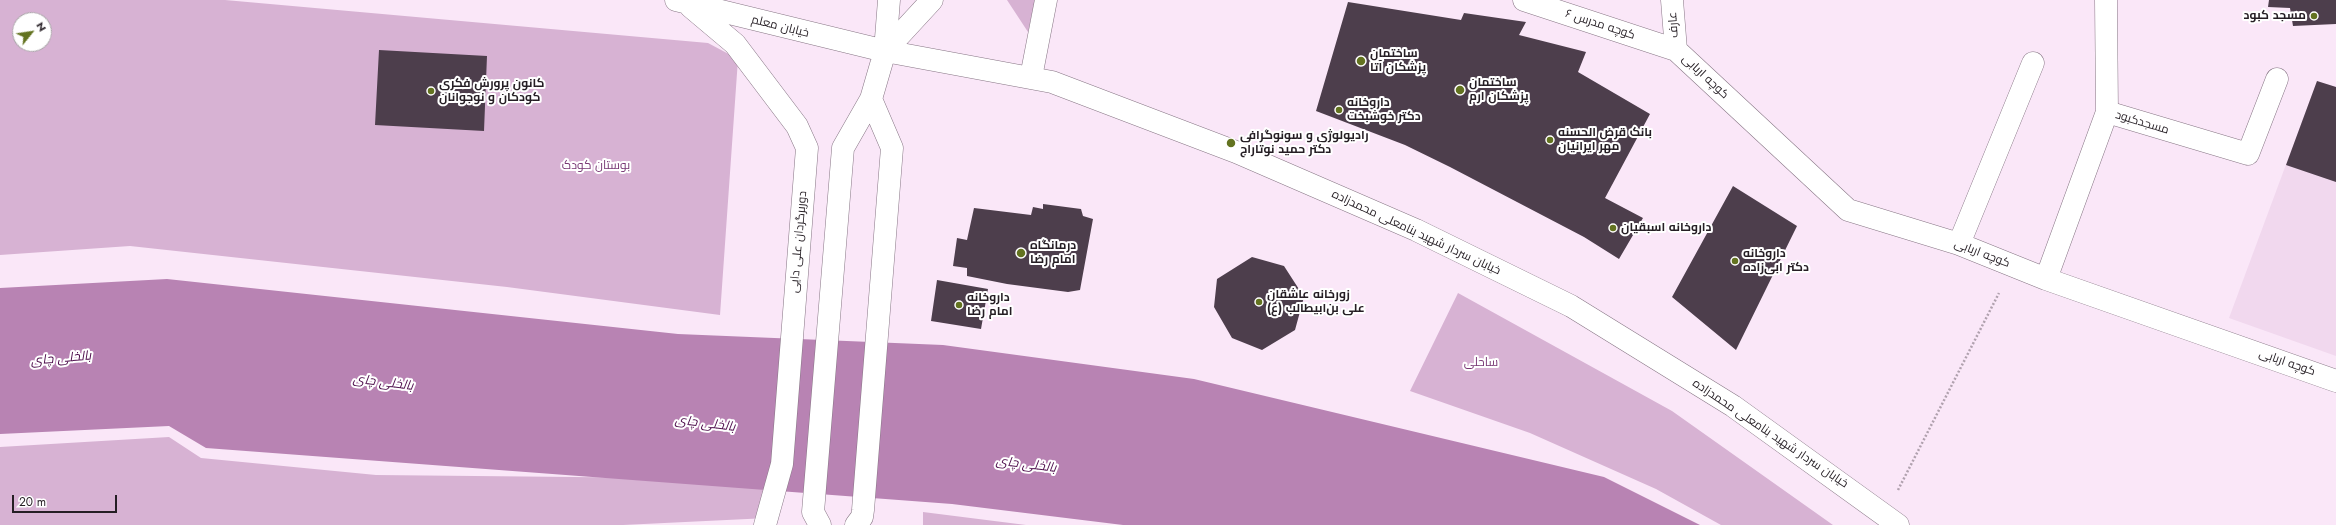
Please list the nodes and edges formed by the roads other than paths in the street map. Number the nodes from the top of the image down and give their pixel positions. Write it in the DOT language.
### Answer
graph roads {
  1 [pos="889,0"];
  2 [pos="932,0"];
  3 [pos="1046,0"];
  4 [pos="1524,0"];
  5 [pos="1672,0"];
  6 [pos="2106,0"];
  7 [pos="681,1"];
  8 [pos="1676,50"];
  9 [pos="885,51"];
  10 [pos="2033,63"];
  11 [pos="1031,77"];
  12 [pos="2277,79"];
  13 [pos="871,99"];
  14 [pos="2107,112"];
  15 [pos="1959,244"];
  16 [pos="2046,279"];
  17 [pos="2336,381"];
  18 [pos="860,517"];
  19 [pos="1892,520"];
  20 [pos="765,525"];
  21 [pos="820,525"];
  1 -- 9 [label="main road"];
  2 -- 9 [label="main road"];
  3 -- 11 [label="main road"];
  4 -- 8 [label="main road, کوچه مدرس ۶"];
  5 -- 8 [label="main road, عارف"];
  6 -- 14 [label="main road"];
  7 -- 9 [label="main road, خیابان معلم"];
  7 -- 20 [label="main road, دوربرگردان علی دایی"];
  8 -- 15 [label="main road, کوچه اربابی"];
  9 -- 11 [label="main road, خیابان سردار شهید بنامعلی محمدزاده"];
  9 -- 13 [label="main road"];
  10 -- 15 [label="main road"];
  11 -- 19 [label="main road, خیابان سردار شهید بنامعلی محمدزاده"];
  12 -- 14 [label="main road, مسجدکبود"];
  13 -- 18 [label="main road"];
  13 -- 21 [label="main road"];
  14 -- 16 [label="main road, مسجدکبود"];
  15 -- 16 [label="main road, کوچه اربابی"];
  16 -- 17 [label="main road, کوچه اربابی"];
}
